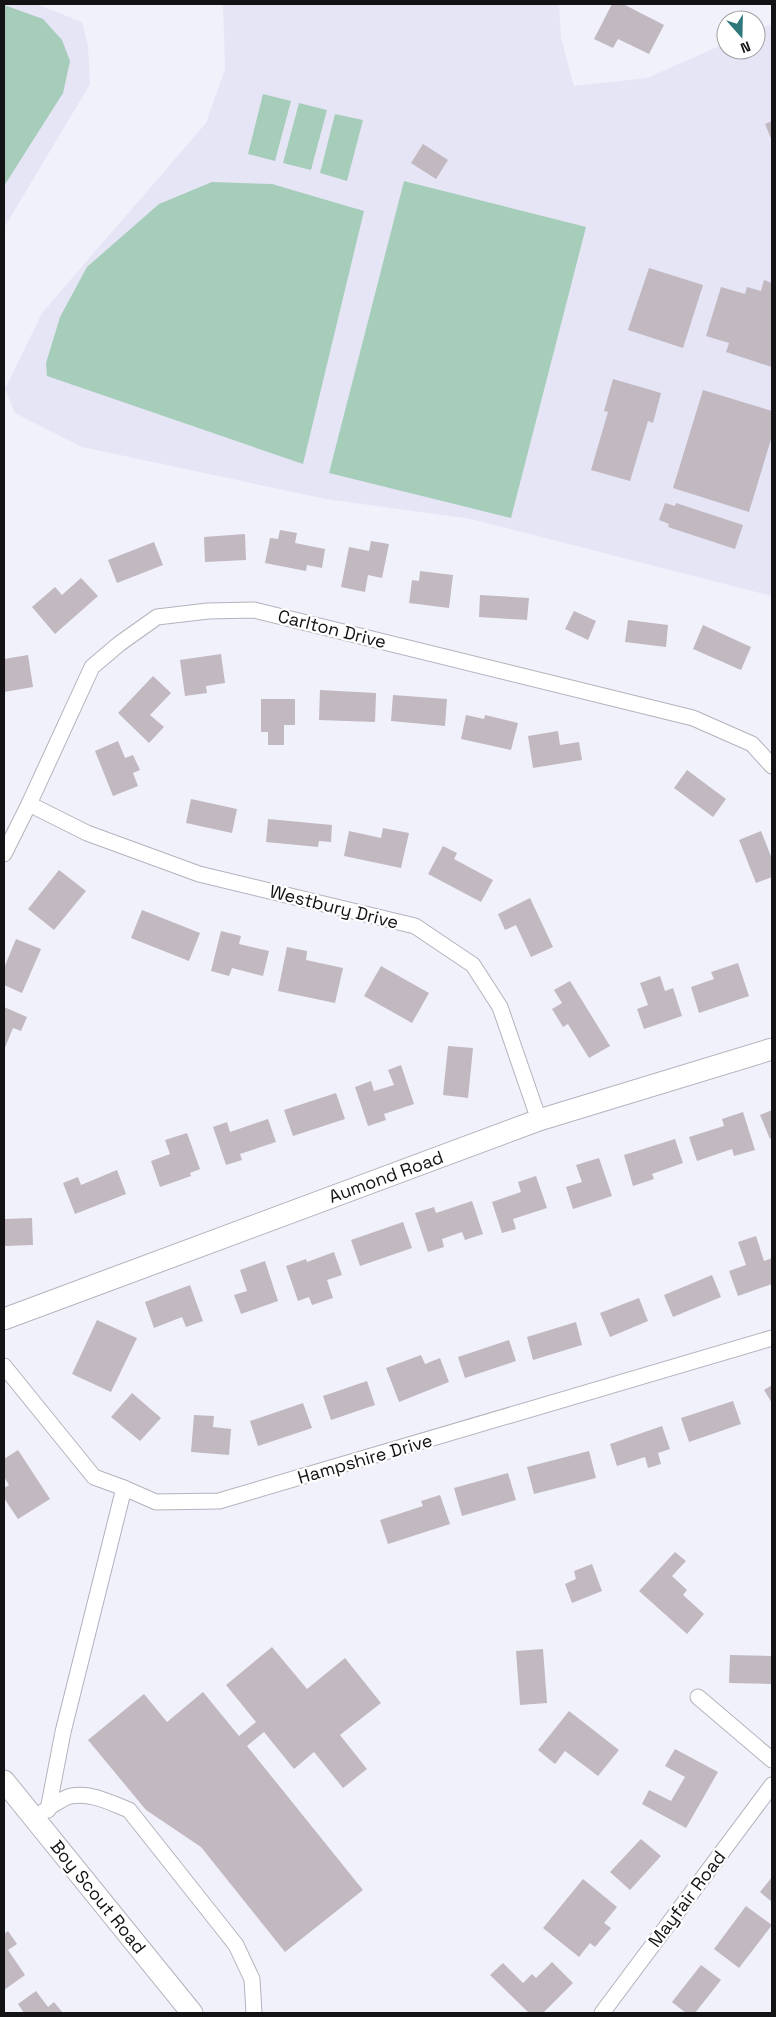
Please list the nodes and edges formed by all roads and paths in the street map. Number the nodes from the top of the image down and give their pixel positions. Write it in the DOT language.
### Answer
graph roads {
  1 [pos="772,766"];
  2 [pos="29,804"];
  3 [pos="4,854"];
  4 [pos="772,1049"];
  5 [pos="538,1120"];
  6 [pos="4,1319"];
  7 [pos="772,1338"];
  8 [pos="4,1366"];
  9 [pos="124,1488"];
  10 [pos="698,1697"];
  11 [pos="772,1760"];
  12 [pos="4,1781"];
  13 [pos="772,1785"];
  14 [pos="41,1814"];
  15 [pos="192,2013"];
  16 [pos="254,2013"];
  17 [pos="602,2013"];
  1 -- 2 [label="street, Carlton Drive"];
  2 -- 3 [label="street, Carlton Drive"];
  2 -- 5 [label="street, Westbury Drive"];
  4 -- 5 [label="street, Aumond Road"];
  5 -- 6 [label="street, Aumond Road"];
  7 -- 9 [label="street, Hampshire Drive"];
  8 -- 9 [label="street, Hampshire Drive"];
  9 -- 14 [label="street"];
  10 -- 11 [label="street"];
  12 -- 14 [label="street, Boy Scout Road"];
  13 -- 17 [label="street, Mayfair Road"];
  14 -- 15 [label="street, Boy Scout Road"];
  14 -- 16 [label="street"];
}
